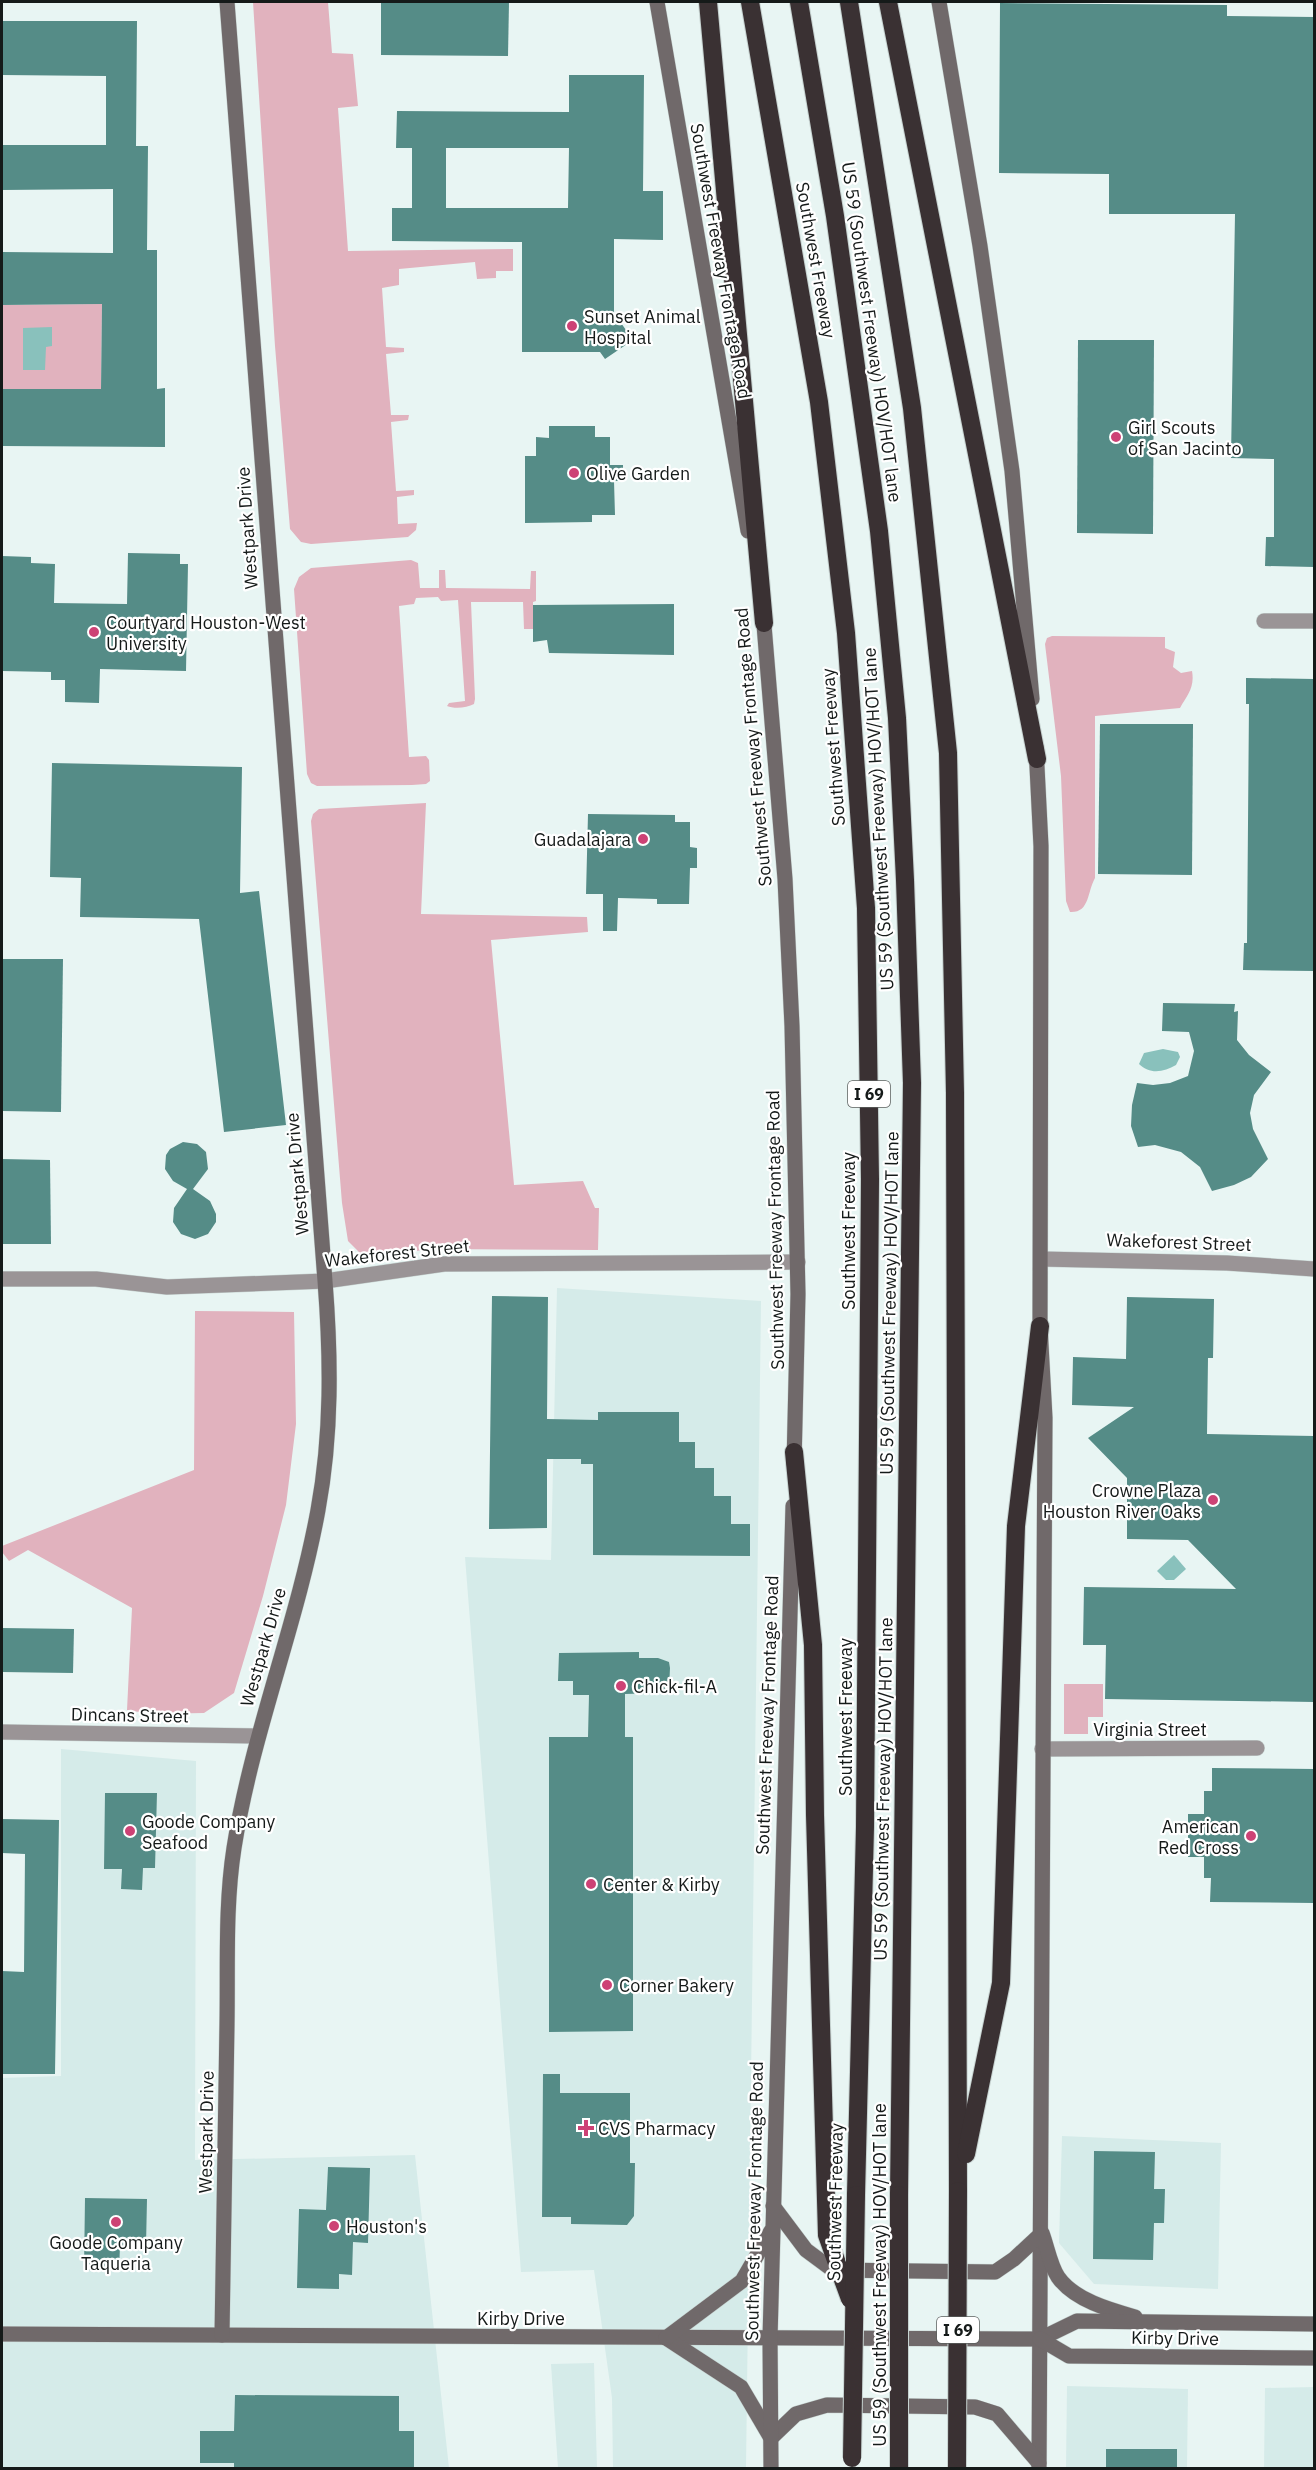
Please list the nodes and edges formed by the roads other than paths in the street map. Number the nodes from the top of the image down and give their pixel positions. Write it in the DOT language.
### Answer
graph roads {
  1 [pos="228,2"];
  2 [pos="657,2"];
  3 [pos="708,2"];
  4 [pos="750,2"];
  5 [pos="799,2"];
  6 [pos="849,2"];
  7 [pos="888,2"];
  8 [pos="939,2"];
  9 [pos="1264,621"];
  10 [pos="1314,621"];
  11 [pos="764,623"];
  12 [pos="1037,759"];
  13 [pos="1041,1259"];
  14 [pos="798,1262"];
  15 [pos="1314,1269"];
  16 [pos="2,1279"];
  17 [pos="326,1281"];
  18 [pos="1040,1326"];
  19 [pos="794,1452"];
  20 [pos="2,1732"];
  21 [pos="258,1736"];
  22 [pos="1257,1748"];
  23 [pos="1042,1749"];
  24 [pos="958,2191"];
  25 [pos="773,2206"];
  26 [pos="773,2228"];
  27 [pos="1042,2233"];
  28 [pos="854,2309"];
  29 [pos="1155,2323"];
  30 [pos="1314,2324"];
  31 [pos="2,2334"];
  32 [pos="222,2335"];
  33 [pos="666,2338"];
  34 [pos="770,2338"];
  35 [pos="1040,2339"];
  36 [pos="1314,2358"];
  37 [pos="771,2438"];
  38 [pos="1039,2466"];
  39 [pos="771,2469"];
  40 [pos="852,2469"];
  41 [pos="899,2469"];
  42 [pos="957,2469"];
  1 -- 17 [label="main road, Westpark Drive"];
  2 -- 11 [label="main road, Southwest Freeway Frontage Road"];
  3 -- 11 [label="highway"];
  4 -- 28 [label="highway, Southwest Freeway / I 69, bridge"];
  5 -- 41 [label="highway, US 59 (Southwest Freeway) HOV/HOT lane, bridge"];
  6 -- 24 [label="highway, I 69"];
  7 -- 12 [label="highway"];
  8 -- 12 [label="main road"];
  9 -- 10 [label="street"];
  11 -- 14 [label="main road, Southwest Freeway Frontage Road"];
  12 -- 13 [label="main road"];
  13 -- 15 [label="street, Wakeforest Street"];
  13 -- 18 [label="main road"];
  14 -- 17 [label="street, Wakeforest Street"];
  14 -- 19 [label="main road, Southwest Freeway Frontage Road"];
  16 -- 17 [label="street, Wakeforest Street"];
  17 -- 21 [label="main road, Westpark Drive"];
  18 -- 23 [label="main road"];
  18 -- 24 [label="highway"];
  19 -- 25 [label="main road, Southwest Freeway Frontage Road"];
  19 -- 28 [label="highway, bridge"];
  20 -- 21 [label="street, Dincans Street"];
  21 -- 32 [label="main road, Westpark Drive"];
  22 -- 23 [label="street, Virginia Street"];
  23 -- 27 [label="main road"];
  24 -- 42 [label="highway, I 69, bridge"];
  25 -- 26 [label="main road, Southwest Freeway Frontage Road"];
  25 -- 27 [label="main road"];
  26 -- 33 [label="main road"];
  26 -- 34 [label="main road, Southwest Freeway Frontage Road"];
  27 -- 29 [label="main road"];
  27 -- 35 [label="main road"];
  28 -- 40 [label="highway, Southwest Freeway / I 69, bridge"];
  29 -- 30 [label="main road, Kirby Drive"];
  29 -- 35 [label="main road, Kirby Drive"];
  31 -- 32 [label="main road, Kirby Drive"];
  32 -- 33 [label="main road, Kirby Drive"];
  33 -- 34 [label="main road, Kirby Drive"];
  33 -- 37 [label="main road"];
  34 -- 35 [label="main road, Kirby Drive"];
  34 -- 37 [label="main road, Southwest Freeway Frontage Road"];
  35 -- 36 [label="main road, Kirby Drive"];
  35 -- 38 [label="main road"];
  37 -- 38 [label="main road"];
  37 -- 39 [label="main road, Southwest Freeway Frontage Road"];
}
